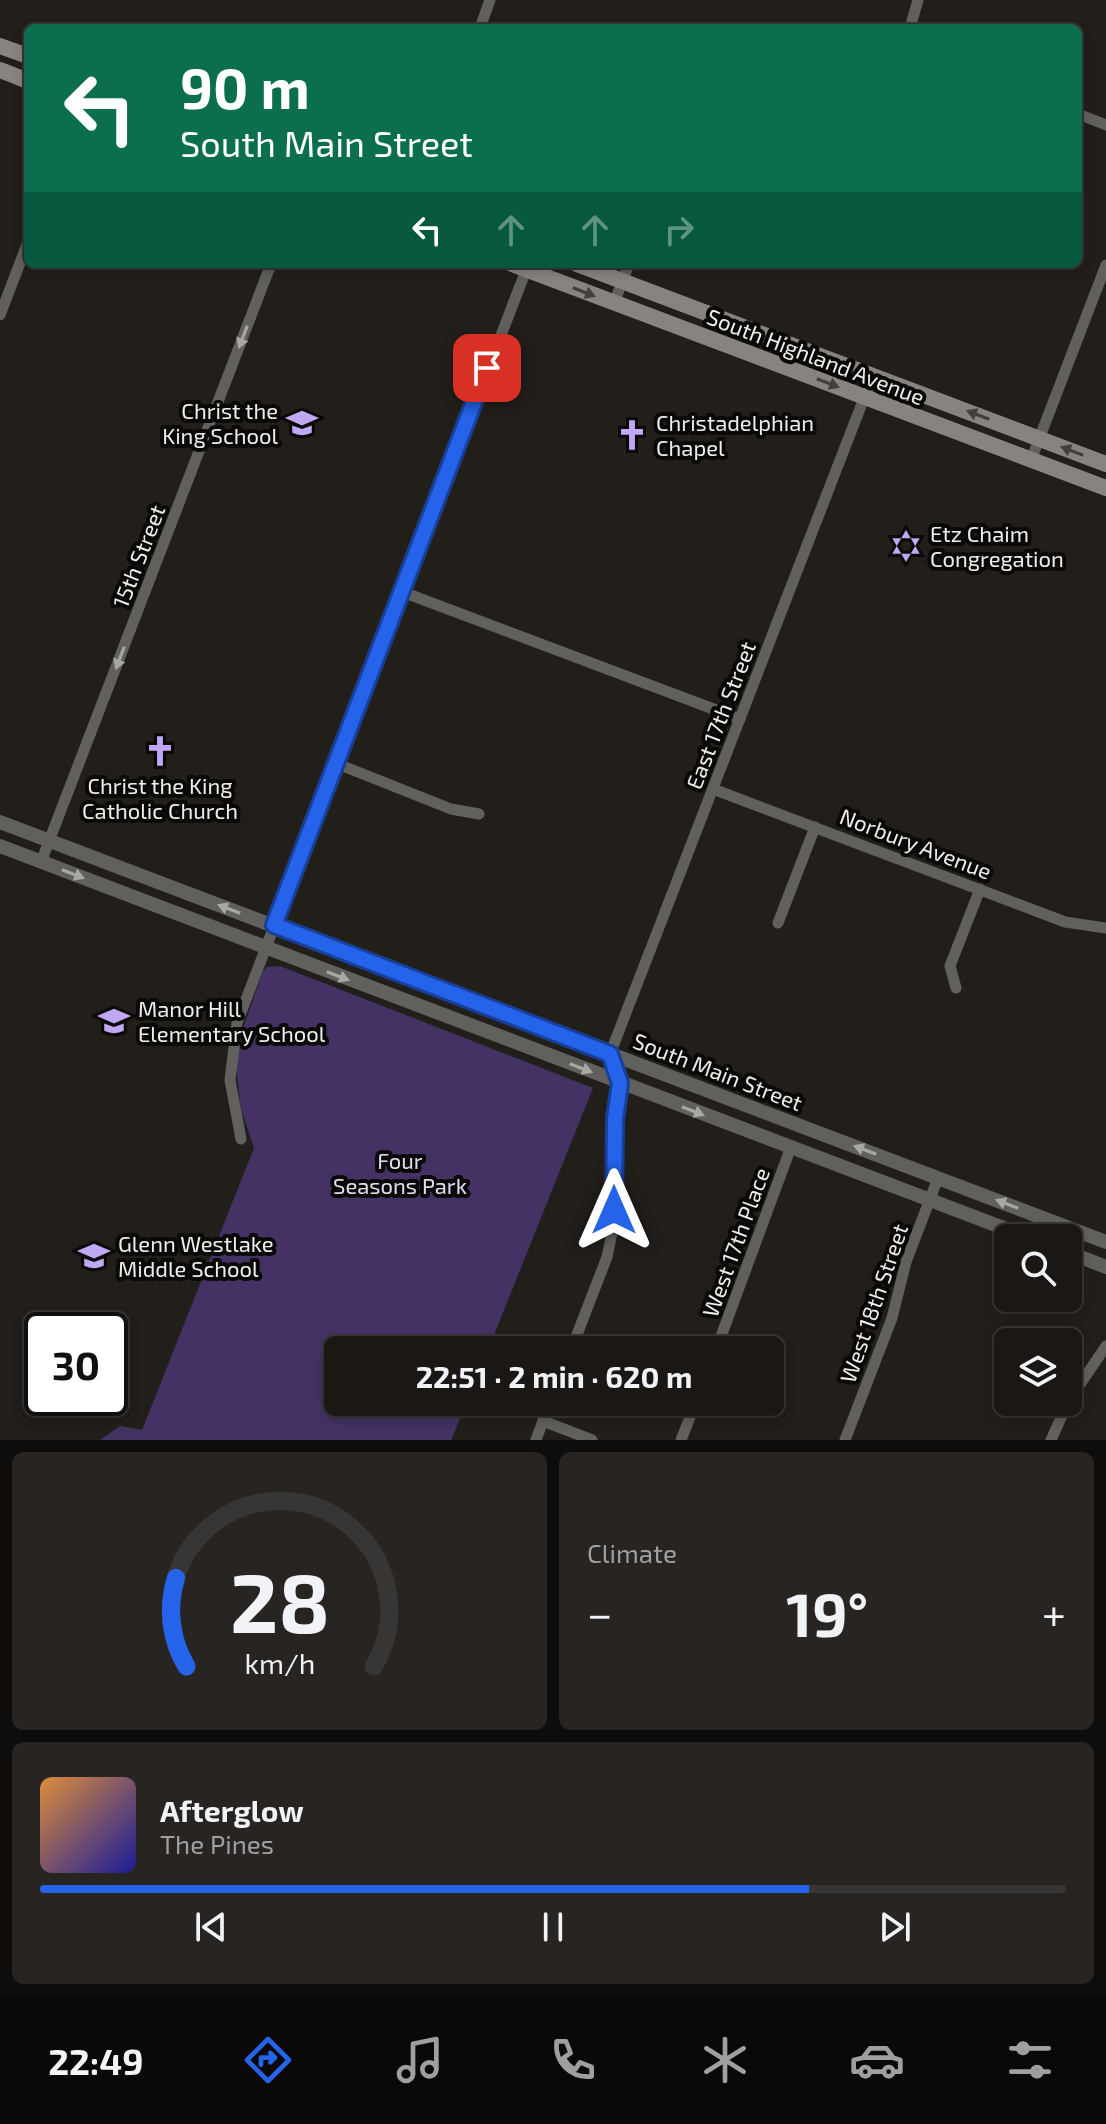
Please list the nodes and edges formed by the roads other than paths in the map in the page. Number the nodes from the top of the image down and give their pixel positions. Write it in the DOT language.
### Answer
graph roads {
  1 [pos="490,0"];
  2 [pos="918,0"];
  3 [pos="481,24"];
  4 [pos="911,24"];
  5 [pos="0,46"];
  6 [pos="24,55"];
  7 [pos="0,70"];
  8 [pos="24,79"];
  9 [pos="1082,116"];
  10 [pos="1106,125"];
  11 [pos="24,252"];
  12 [pos="1106,265"];
  13 [pos="269,268"];
  14 [pos="521,268"];
  15 [pos="527,268"];
  16 [pos="588,268"];
  17 [pos="627,268"];
  18 [pos="622,281"];
  19 [pos="614,303"];
  20 [pos="0,315"];
  21 [pos="873,375"];
  22 [pos="865,397"];
  23 [pos="1039,438"];
  24 [pos="1031,460"];
  25 [pos="1106,464"];
  26 [pos="1106,488"];
  27 [pos="400,591"];
  28 [pos="740,719"];
  29 [pos="335,763"];
  30 [pos="713,789"];
  31 [pos="479,814"];
  32 [pos="0,822"];
  33 [pos="815,827"];
  34 [pos="49,841"];
  35 [pos="0,846"];
  36 [pos="41,862"];
  37 [pos="980,889"];
  38 [pos="778,923"];
  39 [pos="274,925"];
  40 [pos="1106,928"];
  41 [pos="265,948"];
  42 [pos="956,988"];
  43 [pos="615,1069"];
  44 [pos="241,1139"];
  45 [pos="791,1147"];
  46 [pos="938,1178"];
  47 [pos="929,1200"];
  48 [pos="994,1224"];
  49 [pos="1106,1242"];
  50 [pos="1082,1258"];
  51 [pos="1106,1267"];
  52 [pos="576,1336"];
  53 [pos="721,1336"];
  54 [pos="1106,1346"];
  55 [pos="1082,1381"];
  56 [pos="545,1416"];
  57 [pos="690,1416"];
  58 [pos="1062,1416"];
  59 [pos="543,1421"];
  60 [pos="536,1440"];
  61 [pos="592,1440"];
  62 [pos="681,1440"];
  63 [pos="845,1440"];
  64 [pos="1051,1440"];
  1 -- 3 [label="street"];
  2 -- 4 [label="street"];
  5 -- 6 [label="main road"];
  7 -- 8 [label="main road"];
  9 -- 10 [label="street"];
  11 -- 20 [label="street"];
  12 -- 23 [label="street"];
  13 -- 34 [label="street, 15th Street, one-way"];
  14 -- 27 [label="street"];
  15 -- 19 [label="main road, South Highland Avenue, one-way"];
  16 -- 18 [label="main road, South Highland Avenue"];
  17 -- 18 [label="street"];
  18 -- 19 [label="street"];
  18 -- 21 [label="main road, South Highland Avenue"];
  19 -- 22 [label="main road, South Highland Avenue, one-way"];
  21 -- 22 [label="street, East 17th Street"];
  23 -- 21 [label="main road, South Highland Avenue, one-way"];
  22 -- 24 [label="main road, South Highland Avenue"];
  22 -- 28 [label="street, East 17th Street"];
  23 -- 24 [label="street"];
  25 -- 23 [label="main road, South Highland Avenue, one-way"];
  24 -- 26 [label="main road, South Highland Avenue"];
  27 -- 28 [label="street"];
  27 -- 29 [label="street"];
  28 -- 30 [label="street, East 17th Street"];
  29 -- 31 [label="street"];
  29 -- 39 [label="street"];
  30 -- 33 [label="street, Norbury Avenue"];
  30 -- 43 [label="street, East 17th Street"];
  32 -- 34 [label="street, South Main Street"];
  33 -- 37 [label="street, Norbury Avenue"];
  33 -- 38 [label="street"];
  34 -- 36 [label="street, 15th Street"];
  39 -- 34 [label="street, South Main Street, one-way"];
  35 -- 36 [label="street, South Main Street"];
  36 -- 41 [label="street, South Main Street, one-way"];
  37 -- 40 [label="street, Norbury Avenue"];
  37 -- 42 [label="street"];
  39 -- 41 [label="street"];
  39 -- 43 [label="street, South Main Street"];
  41 -- 43 [label="street, South Main Street, one-way"];
  41 -- 44 [label="street"];
  43 -- 45 [label="street, South Main Street, one-way"];
  46 -- 43 [label="street, South Main Street, one-way"];
  43 -- 52 [label="street, East 17th Street"];
  45 -- 47 [label="street, South Main Street"];
  45 -- 53 [label="street, West 17th Place"];
  46 -- 47 [label="street, West 18th Street"];
  49 -- 46 [label="street, South Main Street, one-way"];
  47 -- 48 [label="street, South Main Street"];
  47 -- 63 [label="street, West 18th Street"];
  50 -- 51 [label="street"];
  54 -- 55 [label="street"];
  56 -- 59 [label="street"];
  57 -- 62 [label="street"];
  58 -- 64 [label="street"];
  59 -- 60 [label="street"];
  59 -- 61 [label="street"];
}
